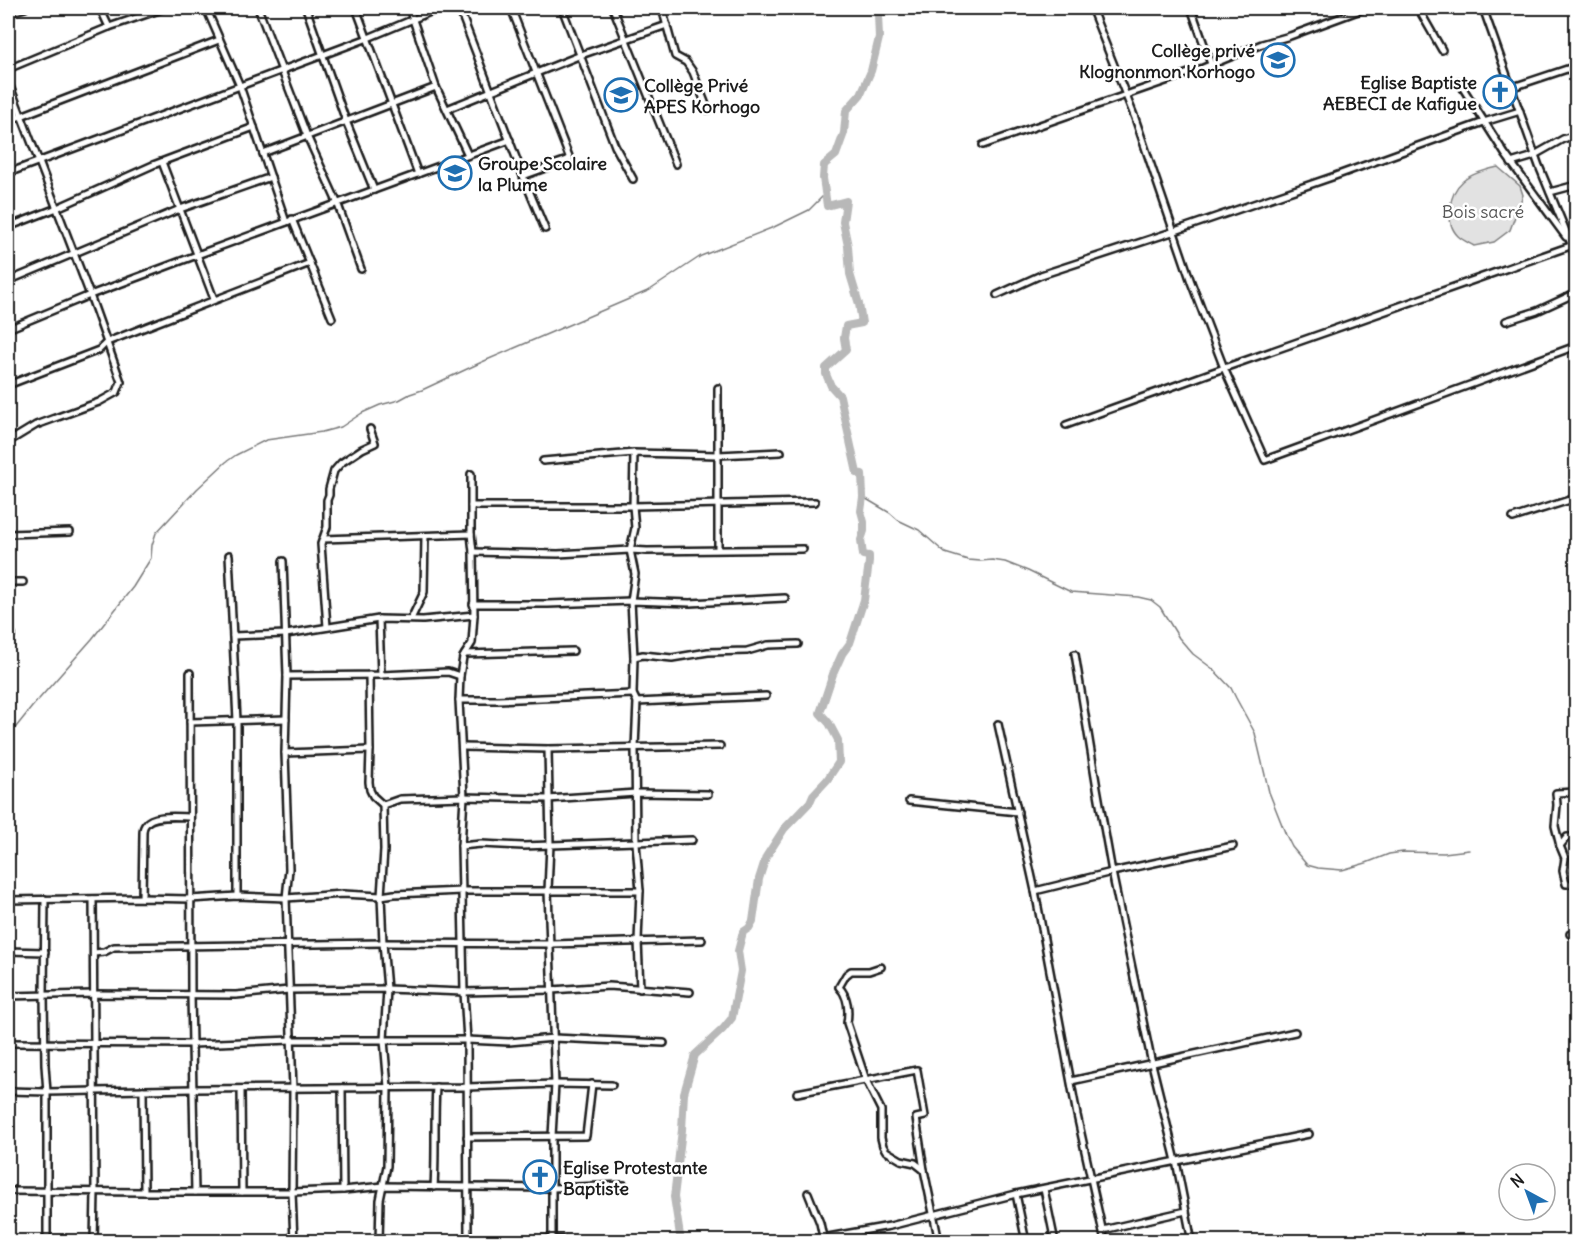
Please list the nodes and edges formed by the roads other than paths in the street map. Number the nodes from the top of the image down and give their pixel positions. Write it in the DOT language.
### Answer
graph roads {
  1 [pos="26,8"];
  2 [pos="100,8"];
  3 [pos="165,8"];
  4 [pos="206,8"];
  5 [pos="258,8"];
  6 [pos="306,8"];
  7 [pos="356,8"];
  8 [pos="409,8"];
  9 [pos="441,8"];
  10 [pos="459,8"];
  11 [pos="511,8"];
  12 [pos="562,8"];
  13 [pos="613,8"];
  14 [pos="662,8"];
  15 [pos="1191,8"];
  16 [pos="1366,8"];
  17 [pos="1418,8"];
  18 [pos="1483,8"];
  19 [pos="1092,10"];
  20 [pos="8,13"];
  21 [pos="414,19"];
  22 [pos="667,25"];
  23 [pos="109,27"];
  24 [pos="368,38"];
  25 [pos="626,39"];
  26 [pos="219,40"];
  27 [pos="1442,50"];
  28 [pos="323,54"];
  29 [pos="580,55"];
  30 [pos="1211,64"];
  31 [pos="1576,66"];
  32 [pos="8,69"];
  33 [pos="281,69"];
  34 [pos="537,73"];
  35 [pos="8,81"];
  36 [pos="1459,82"];
  37 [pos="240,86"];
  38 [pos="436,87"];
  39 [pos="1510,88"];
  40 [pos="491,91"];
  41 [pos="1125,95"];
  42 [pos="391,104"];
  43 [pos="447,109"];
  44 [pos="708,110"];
  45 [pos="1520,111"];
  46 [pos="21,116"];
  47 [pos="8,121"];
  48 [pos="346,121"];
  49 [pos="1484,122"];
  50 [pos="254,127"];
  51 [pos="1576,135"];
  52 [pos="307,136"];
  53 [pos="510,140"];
  54 [pos="983,145"];
  55 [pos="263,153"];
  56 [pos="1535,154"];
  57 [pos="468,155"];
  58 [pos="38,160"];
  59 [pos="162,162"];
  60 [pos="1511,163"];
  61 [pos="676,164"];
  62 [pos="8,173"];
  63 [pos="418,174"];
  64 [pos="523,176"];
  65 [pos="272,177"];
  66 [pos="633,179"];
  67 [pos="1576,185"];
  68 [pos="374,190"];
  69 [pos="1550,192"];
  70 [pos="337,202"];
  71 [pos="57,208"];
  72 [pos="180,209"];
  73 [pos="289,220"];
  74 [pos="8,227"];
  75 [pos="545,229"];
  76 [pos="1175,231"];
  77 [pos="1574,245"];
  78 [pos="74,254"];
  79 [pos="197,255"];
  80 [pos="1576,260"];
  81 [pos="310,263"];
  82 [pos="361,269"];
  83 [pos="8,281"];
  84 [pos="1576,293"];
  85 [pos="997,295"];
  86 [pos="90,296"];
  87 [pos="214,299"];
  88 [pos="332,318"];
  89 [pos="1506,321"];
  90 [pos="8,329"];
  91 [pos="107,342"];
  92 [pos="1576,346"];
  93 [pos="1224,368"];
  94 [pos="8,385"];
  95 [pos="718,388"];
  96 [pos="1065,425"];
  97 [pos="370,429"];
  98 [pos="8,442"];
  99 [pos="781,452"];
  100 [pos="634,453"];
  101 [pos="718,455"];
  102 [pos="543,461"];
  103 [pos="471,474"];
  104 [pos="1576,498"];
  105 [pos="815,502"];
  106 [pos="718,504"];
  107 [pos="471,506"];
  108 [pos="633,506"];
  109 [pos="1514,518"];
  110 [pos="70,532"];
  111 [pos="8,534"];
  112 [pos="471,534"];
  113 [pos="425,536"];
  114 [pos="323,538"];
  115 [pos="718,549"];
  116 [pos="803,549"];
  117 [pos="630,550"];
  118 [pos="472,552"];
  119 [pos="229,555"];
  120 [pos="283,561"];
  121 [pos="8,582"];
  122 [pos="22,582"];
  123 [pos="785,598"];
  124 [pos="631,601"];
  125 [pos="474,604"];
  126 [pos="474,615"];
  127 [pos="379,619"];
  128 [pos="411,619"];
  129 [pos="327,627"];
  130 [pos="286,634"];
  131 [pos="232,636"];
  132 [pos="798,644"];
  133 [pos="573,651"];
  134 [pos="465,654"];
  135 [pos="1075,654"];
  136 [pos="634,657"];
  137 [pos="462,667"];
  138 [pos="450,672"];
  139 [pos="190,673"];
  140 [pos="369,675"];
  141 [pos="381,675"];
  142 [pos="288,676"];
  143 [pos="460,676"];
  144 [pos="633,694"];
  145 [pos="766,696"];
  146 [pos="459,700"];
  147 [pos="637,702"];
  148 [pos="286,718"];
  149 [pos="237,721"];
  150 [pos="190,722"];
  151 [pos="998,724"];
  152 [pos="720,746"];
  153 [pos="463,747"];
  154 [pos="635,748"];
  155 [pos="548,749"];
  156 [pos="370,750"];
  157 [pos="285,753"];
  158 [pos="1576,792"];
  159 [pos="636,793"];
  160 [pos="708,794"];
  161 [pos="464,797"];
  162 [pos="548,799"];
  163 [pos="909,801"];
  164 [pos="383,805"];
  165 [pos="1018,812"];
  166 [pos="190,817"];
  167 [pos="1576,837"];
  168 [pos="693,840"];
  169 [pos="636,843"];
  170 [pos="550,844"];
  171 [pos="461,846"];
  172 [pos="1233,846"];
  173 [pos="1560,846"];
  174 [pos="1112,872"];
  175 [pos="1576,884"];
  176 [pos="462,891"];
  177 [pos="548,891"];
  178 [pos="640,891"];
  179 [pos="1035,891"];
  180 [pos="237,896"];
  181 [pos="381,896"];
  182 [pos="142,898"];
  183 [pos="286,898"];
  184 [pos="45,899"];
  185 [pos="93,899"];
  186 [pos="190,899"];
  187 [pos="8,900"];
  188 [pos="702,940"];
  189 [pos="638,941"];
  190 [pos="383,943"];
  191 [pos="464,943"];
  192 [pos="287,944"];
  193 [pos="551,944"];
  194 [pos="191,945"];
  195 [pos="8,951"];
  196 [pos="45,952"];
  197 [pos="94,953"];
  198 [pos="881,967"];
  199 [pos="387,989"];
  200 [pos="640,989"];
  201 [pos="289,990"];
  202 [pos="552,990"];
  203 [pos="464,992"];
  204 [pos="690,992"];
  205 [pos="94,994"];
  206 [pos="44,995"];
  207 [pos="190,995"];
  208 [pos="8,996"];
  209 [pos="1295,1032"];
  210 [pos="554,1038"];
  211 [pos="291,1040"];
  212 [pos="384,1040"];
  213 [pos="467,1040"];
  214 [pos="94,1042"];
  215 [pos="8,1043"];
  216 [pos="45,1043"];
  217 [pos="664,1043"];
  218 [pos="192,1044"];
  219 [pos="1152,1064"];
  220 [pos="866,1080"];
  221 [pos="1071,1081"];
  222 [pos="555,1083"];
  223 [pos="591,1084"];
  224 [pos="612,1084"];
  225 [pos="388,1087"];
  226 [pos="436,1087"];
  227 [pos="342,1088"];
  228 [pos="467,1088"];
  229 [pos="193,1089"];
  230 [pos="241,1089"];
  231 [pos="293,1089"];
  232 [pos="143,1090"];
  233 [pos="8,1091"];
  234 [pos="94,1091"];
  235 [pos="47,1092"];
  236 [pos="797,1093"];
  237 [pos="1309,1134"];
  238 [pos="552,1136"];
  239 [pos="467,1137"];
  240 [pos="1176,1161"];
  241 [pos="924,1170"];
  242 [pos="1090,1178"];
  243 [pos="624,1185"];
  244 [pos="384,1186"];
  245 [pos="434,1187"];
  246 [pos="466,1188"];
  247 [pos="553,1188"];
  248 [pos="1044,1189"];
  249 [pos="343,1190"];
  250 [pos="8,1191"];
  251 [pos="48,1191"];
  252 [pos="95,1192"];
  253 [pos="144,1192"];
  254 [pos="195,1192"];
  255 [pos="242,1192"];
  256 [pos="292,1192"];
  257 [pos="808,1193"];
  258 [pos="1016,1194"];
  259 [pos="1186,1211"];
  260 [pos="934,1214"];
  261 [pos="1103,1230"];
  262 [pos="824,1239"];
  263 [pos="552,1240"];
  264 [pos="47,1242"];
  265 [pos="94,1242"];
  266 [pos="167,1242"];
  267 [pos="219,1242"];
  268 [pos="294,1242"];
  269 [pos="379,1242"];
  270 [pos="468,1242"];
  271 [pos="495,1242"];
  272 [pos="605,1242"];
  273 [pos="800,1242"];
  274 [pos="939,1242"];
  275 [pos="1026,1242"];
  276 [pos="1055,1242"];
  277 [pos="1105,1242"];
  278 [pos="1192,1242"];
  1 -- 20 [label="street"];
  2 -- 23 [label="street"];
  3 -- 23 [label="street"];
  4 -- 26 [label="street"];
  5 -- 33 [label="street"];
  6 -- 28 [label="street"];
  7 -- 24 [label="street"];
  8 -- 21 [label="street"];
  9 -- 21 [label="street"];
  10 -- 40 [label="street"];
  11 -- 34 [label="street"];
  12 -- 29 [label="street"];
  13 -- 25 [label="street"];
  14 -- 22 [label="street"];
  15 -- 30 [label="street"];
  16 -- 30 [label="street"];
  17 -- 27 [label="street"];
  18 -- 39 [label="street"];
  19 -- 41 [label="street"];
  21 -- 24 [label="street"];
  21 -- 38 [label="street"];
  22 -- 25 [label="street"];
  22 -- 44 [label="street"];
  23 -- 32 [label="street"];
  24 -- 28 [label="street"];
  24 -- 42 [label="street"];
  25 -- 29 [label="street"];
  25 -- 61 [label="street"];
  26 -- 37 [label="street"];
  26 -- 46 [label="street"];
  28 -- 33 [label="street"];
  28 -- 48 [label="street"];
  29 -- 34 [label="street"];
  29 -- 66 [label="street"];
  30 -- 41 [label="street"];
  31 -- 39 [label="street"];
  33 -- 37 [label="street"];
  33 -- 52 [label="street"];
  34 -- 40 [label="street"];
  34 -- 64 [label="street"];
  35 -- 46 [label="street"];
  36 -- 49 [label="street"];
  37 -- 50 [label="street"];
  37 -- 58 [label="street"];
  38 -- 42 [label="street"];
  38 -- 43 [label="street"];
  39 -- 45 [label="street"];
  40 -- 43 [label="street"];
  40 -- 53 [label="street"];
  41 -- 54 [label="street"];
  41 -- 76 [label="street"];
  42 -- 48 [label="street"];
  42 -- 63 [label="street"];
  43 -- 57 [label="street"];
  45 -- 49 [label="street"];
  45 -- 56 [label="street"];
  46 -- 47 [label="street"];
  46 -- 58 [label="street"];
  48 -- 52 [label="street"];
  48 -- 68 [label="street"];
  49 -- 60 [label="street"];
  49 -- 76 [label="street"];
  50 -- 55 [label="street"];
  50 -- 59 [label="street"];
  51 -- 56 [label="street"];
  52 -- 55 [label="street"];
  52 -- 70 [label="street"];
  53 -- 57 [label="street"];
  53 -- 64 [label="street"];
  55 -- 65 [label="street"];
  56 -- 60 [label="street"];
  56 -- 69 [label="street"];
  57 -- 63 [label="street"];
  58 -- 62 [label="street"];
  58 -- 71 [label="street"];
  59 -- 71 [label="street"];
  59 -- 72 [label="street"];
  60 -- 77 [label="street"];
  63 -- 68 [label="street"];
  64 -- 75 [label="street"];
  65 -- 72 [label="street"];
  65 -- 73 [label="street"];
  67 -- 69 [label="street"];
  68 -- 70 [label="street"];
  69 -- 77 [label="street"];
  70 -- 73 [label="street"];
  70 -- 82 [label="street"];
  71 -- 74 [label="street"];
  71 -- 78 [label="street"];
  72 -- 78 [label="street"];
  72 -- 79 [label="street"];
  73 -- 79 [label="street"];
  73 -- 81 [label="street"];
  76 -- 85 [label="street"];
  76 -- 93 [label="street"];
  77 -- 80 [label="street"];
  77 -- 93 [label="street"];
  78 -- 83 [label="street"];
  78 -- 86 [label="street"];
  79 -- 86 [label="street"];
  79 -- 87 [label="street"];
  81 -- 87 [label="street"];
  81 -- 88 [label="street"];
  84 -- 89 [label="street"];
  86 -- 90 [label="street"];
  86 -- 91 [label="street"];
  87 -- 91 [label="street"];
  91 -- 94 [label="street"];
  91 -- 98 [label="street"];
  92 -- 93 [label="street"];
  93 -- 96 [label="street"];
  95 -- 101 [label="street"];
  97 -- 114 [label="street"];
  99 -- 101 [label="street"];
  100 -- 101 [label="street"];
  100 -- 102 [label="street"];
  100 -- 108 [label="street"];
  101 -- 106 [label="street"];
  103 -- 107 [label="street"];
  104 -- 109 [label="street"];
  105 -- 106 [label="street"];
  106 -- 108 [label="street"];
  106 -- 115 [label="street"];
  107 -- 108 [label="street"];
  107 -- 112 [label="street"];
  108 -- 117 [label="street"];
  110 -- 111 [label="street"];
  112 -- 113 [label="street"];
  112 -- 118 [label="street"];
  113 -- 114 [label="street"];
  113 -- 128 [label="street"];
  114 -- 129 [label="street"];
  115 -- 116 [label="street"];
  115 -- 117 [label="street"];
  117 -- 118 [label="street"];
  117 -- 124 [label="street"];
  118 -- 125 [label="street"];
  119 -- 131 [label="street"];
  120 -- 130 [label="street"];
  121 -- 122 [label="street"];
  123 -- 124 [label="street"];
  124 -- 125 [label="street"];
  124 -- 136 [label="street"];
  125 -- 126 [label="street"];
  126 -- 128 [label="street"];
  126 -- 134 [label="street"];
  127 -- 128 [label="street"];
  127 -- 129 [label="street"];
  127 -- 141 [label="street"];
  129 -- 130 [label="street"];
  130 -- 131 [label="street"];
  130 -- 142 [label="street"];
  131 -- 149 [label="street"];
  132 -- 136 [label="street"];
  133 -- 134 [label="street"];
  134 -- 137 [label="street"];
  135 -- 174 [label="street"];
  136 -- 144 [label="street"];
  137 -- 138 [label="street"];
  137 -- 143 [label="street"];
  138 -- 141 [label="street"];
  138 -- 143 [label="street"];
  139 -- 150 [label="street"];
  140 -- 141 [label="street"];
  140 -- 142 [label="street"];
  140 -- 156 [label="street"];
  142 -- 148 [label="street"];
  143 -- 146 [label="street"];
  144 -- 146 [label="street"];
  144 -- 147 [label="street"];
  145 -- 147 [label="street"];
  146 -- 153 [label="street"];
  147 -- 154 [label="street"];
  148 -- 149 [label="street"];
  148 -- 157 [label="street"];
  149 -- 150 [label="street"];
  149 -- 180 [label="street"];
  150 -- 166 [label="street"];
  151 -- 165 [label="street"];
  152 -- 154 [label="street"];
  153 -- 155 [label="street"];
  153 -- 161 [label="street"];
  154 -- 155 [label="street"];
  154 -- 159 [label="street"];
  155 -- 162 [label="street"];
  156 -- 157 [label="street"];
  156 -- 164 [label="street"];
  157 -- 183 [label="street"];
  158 -- 173 [label="street"];
  159 -- 160 [label="street"];
  159 -- 162 [label="street"];
  159 -- 169 [label="street"];
  161 -- 162 [label="street"];
  161 -- 164 [label="street"];
  161 -- 171 [label="street"];
  162 -- 170 [label="street"];
  163 -- 165 [label="street"];
  164 -- 181 [label="street"];
  165 -- 179 [label="street"];
  166 -- 182 [label="street"];
  166 -- 186 [label="street"];
  167 -- 173 [label="street"];
  168 -- 169 [label="street"];
  169 -- 170 [label="street"];
  169 -- 178 [label="street"];
  170 -- 171 [label="street"];
  170 -- 177 [label="street"];
  171 -- 176 [label="street"];
  172 -- 174 [label="street"];
  173 -- 175 [label="street"];
  174 -- 179 [label="street"];
  174 -- 219 [label="street"];
  176 -- 177 [label="street"];
  176 -- 181 [label="street"];
  176 -- 191 [label="street"];
  177 -- 178 [label="street"];
  177 -- 193 [label="street"];
  178 -- 189 [label="street"];
  179 -- 221 [label="street"];
  180 -- 183 [label="street"];
  180 -- 186 [label="street"];
  181 -- 183 [label="street"];
  181 -- 190 [label="street"];
  182 -- 185 [label="street"];
  182 -- 186 [label="street"];
  183 -- 192 [label="street"];
  184 -- 185 [label="street"];
  184 -- 187 [label="street"];
  184 -- 196 [label="street"];
  185 -- 197 [label="street"];
  186 -- 194 [label="street"];
  188 -- 189 [label="street"];
  189 -- 193 [label="street"];
  189 -- 200 [label="street"];
  190 -- 191 [label="street"];
  190 -- 192 [label="street"];
  190 -- 199 [label="street"];
  191 -- 193 [label="street"];
  191 -- 203 [label="street"];
  192 -- 194 [label="street"];
  192 -- 201 [label="street"];
  193 -- 202 [label="street"];
  194 -- 197 [label="street"];
  194 -- 207 [label="street"];
  195 -- 196 [label="street"];
  196 -- 206 [label="street"];
  197 -- 205 [label="street"];
  198 -- 220 [label="street"];
  199 -- 201 [label="street"];
  199 -- 203 [label="street"];
  199 -- 212 [label="street"];
  200 -- 202 [label="street"];
  200 -- 204 [label="street"];
  201 -- 207 [label="street"];
  201 -- 211 [label="street"];
  202 -- 203 [label="street"];
  202 -- 210 [label="street"];
  203 -- 213 [label="street"];
  205 -- 206 [label="street"];
  205 -- 207 [label="street"];
  205 -- 214 [label="street"];
  206 -- 208 [label="street"];
  206 -- 216 [label="street"];
  207 -- 218 [label="street"];
  209 -- 219 [label="street"];
  210 -- 213 [label="street"];
  210 -- 217 [label="street"];
  210 -- 222 [label="street"];
  211 -- 212 [label="street"];
  211 -- 218 [label="street"];
  211 -- 231 [label="street"];
  212 -- 213 [label="street"];
  212 -- 225 [label="street"];
  213 -- 228 [label="street"];
  214 -- 216 [label="street"];
  214 -- 218 [label="street"];
  214 -- 234 [label="street"];
  215 -- 216 [label="street"];
  216 -- 235 [label="street"];
  218 -- 229 [label="street"];
  219 -- 221 [label="street"];
  219 -- 240 [label="street"];
  220 -- 236 [label="street"];
  220 -- 241 [label="street"];
  220 -- 241 [label="street"];
  221 -- 242 [label="street"];
  222 -- 223 [label="street"];
  222 -- 228 [label="street"];
  222 -- 238 [label="street"];
  223 -- 224 [label="street"];
  223 -- 238 [label="street"];
  225 -- 226 [label="street"];
  225 -- 227 [label="street"];
  225 -- 244 [label="street"];
  226 -- 228 [label="street"];
  226 -- 245 [label="street"];
  227 -- 231 [label="street"];
  227 -- 249 [label="street"];
  228 -- 239 [label="street"];
  229 -- 230 [label="street"];
  229 -- 232 [label="street"];
  229 -- 254 [label="street"];
  230 -- 231 [label="street"];
  230 -- 255 [label="street"];
  231 -- 256 [label="street"];
  232 -- 234 [label="street"];
  232 -- 253 [label="street"];
  233 -- 235 [label="street"];
  234 -- 235 [label="street"];
  234 -- 252 [label="street"];
  235 -- 251 [label="street"];
  237 -- 240 [label="street"];
  238 -- 239 [label="street"];
  238 -- 247 [label="street"];
  239 -- 246 [label="street"];
  240 -- 242 [label="street"];
  240 -- 259 [label="street"];
  241 -- 260 [label="street"];
  242 -- 248 [label="street"];
  242 -- 261 [label="street"];
  243 -- 247 [label="street"];
  244 -- 245 [label="street"];
  244 -- 249 [label="street"];
  244 -- 269 [label="street"];
  245 -- 246 [label="street"];
  246 -- 247 [label="street"];
  246 -- 270 [label="street"];
  247 -- 263 [label="street"];
  248 -- 258 [label="street"];
  248 -- 276 [label="street"];
  249 -- 256 [label="street"];
  250 -- 251 [label="street"];
  251 -- 252 [label="street"];
  251 -- 264 [label="street"];
  252 -- 253 [label="street"];
  252 -- 265 [label="street"];
  253 -- 254 [label="street"];
  254 -- 255 [label="street"];
  255 -- 256 [label="street"];
  256 -- 268 [label="street"];
  257 -- 262 [label="street"];
  258 -- 260 [label="street"];
  258 -- 275 [label="street"];
  259 -- 261 [label="street"];
  259 -- 278 [label="street"];
  260 -- 262 [label="street"];
  260 -- 274 [label="street"];
  261 -- 277 [label="street"];
  262 -- 273 [label="street"];
  263 -- 271 [label="street"];
  263 -- 272 [label="street"];
  266 -- 267 [label="street"];
}
